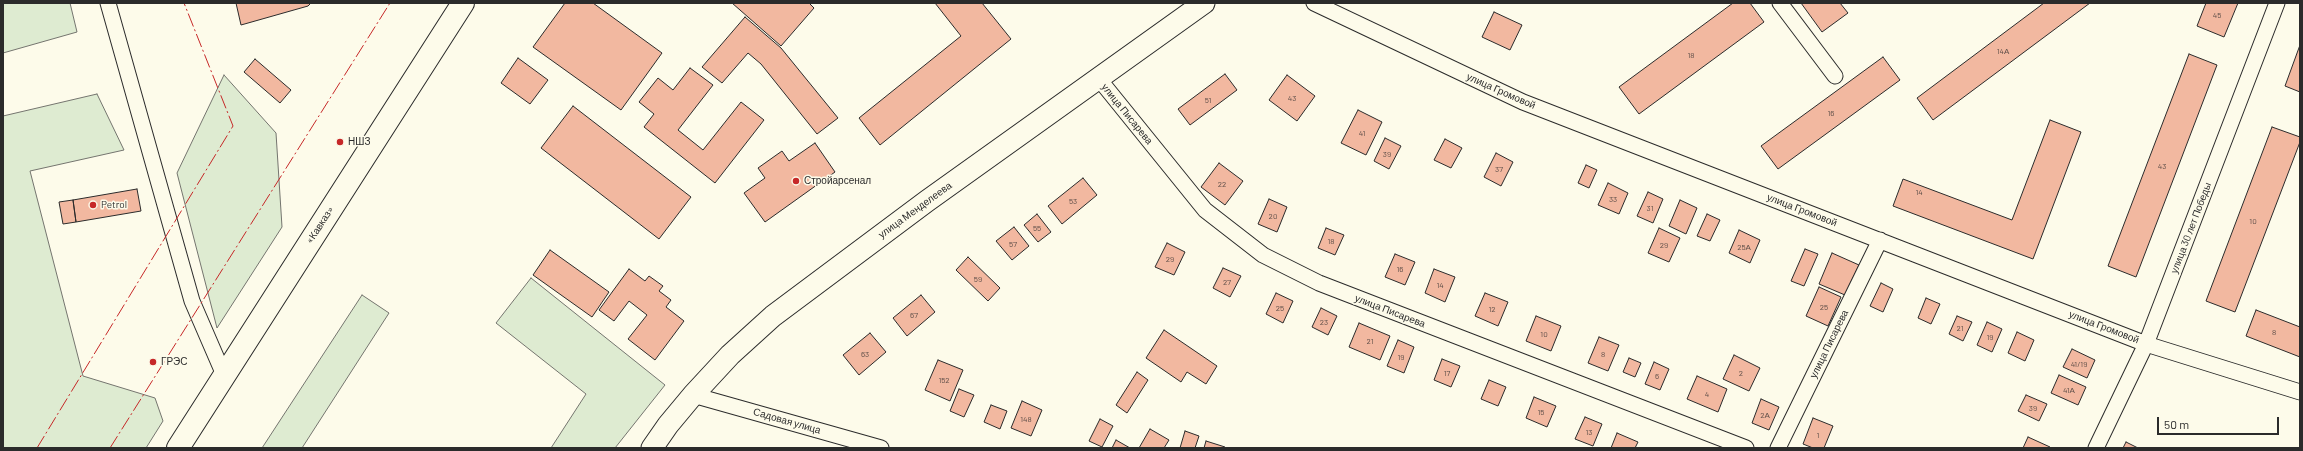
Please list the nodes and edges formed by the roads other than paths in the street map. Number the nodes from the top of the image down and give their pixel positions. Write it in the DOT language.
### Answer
graph roads {
  1 [pos="108,3"];
  2 [pos="463,3"];
  3 [pos="1204,3"];
  4 [pos="1314,3"];
  5 [pos="1780,3"];
  6 [pos="2277,3"];
  7 [pos="1835,76"];
  8 [pos="1099,79"];
  9 [pos="1880,240"];
  10 [pos="2146,344"];
  11 [pos="224,375"];
  12 [pos="2300,392"];
  13 [pos="693,395"];
  14 [pos="178,448"];
  15 [pos="652,448"];
  16 [pos="881,448"];
  17 [pos="1746,448"];
  18 [pos="1778,448"];
  19 [pos="2096,448"];
  1 -- 11 [label="street"];
  2 -- 11 [label="highway, «Кавказ»"];
  3 -- 8 [label="main road, улица Менделеева"];
  4 -- 9 [label="street, улица Громовой"];
  5 -- 7 [label="street"];
  6 -- 10 [label="street, улица 30 лет Победы"];
  8 -- 13 [label="main road, улица Менделеева"];
  8 -- 17 [label="street, улица Писарева"];
  9 -- 10 [label="street, улица Громовой"];
  9 -- 18 [label="street, улица Писарева"];
  10 -- 12 [label="street, улица Громовой"];
  10 -- 19 [label="street, улица 30 лет Победы"];
  11 -- 14 [label="highway, «Кавказ»"];
  13 -- 15 [label="main road, улица Менделеева"];
  13 -- 16 [label="street, Садовая улица"];
}
